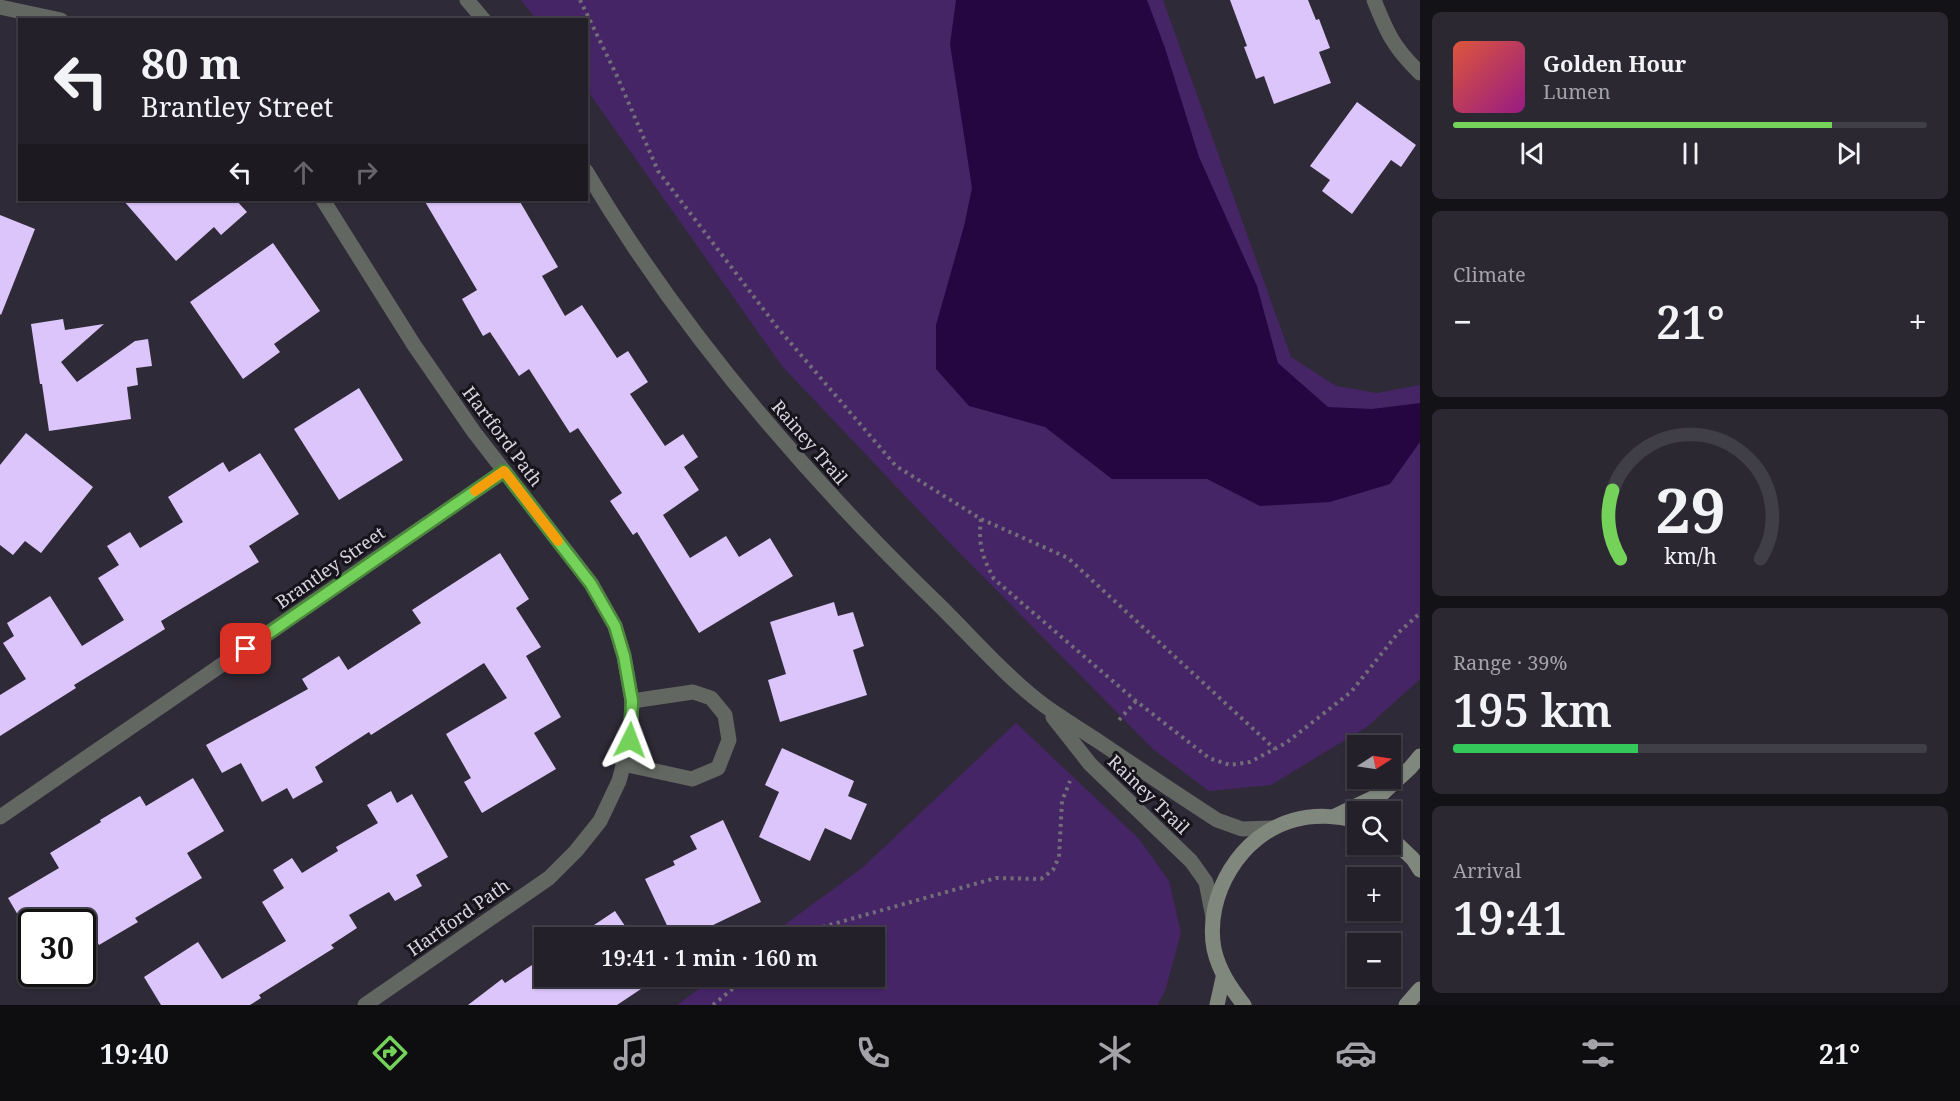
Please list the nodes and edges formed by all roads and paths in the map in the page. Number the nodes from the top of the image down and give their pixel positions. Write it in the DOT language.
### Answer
graph roads {
  1 [pos="467,0"];
  2 [pos="580,0"];
  3 [pos="1374,0"];
  4 [pos="0,7"];
  5 [pos="52,18"];
  6 [pos="482,18"];
  7 [pos="1420,73"];
  8 [pos="588,174"];
  9 [pos="324,201"];
  10 [pos="504,471"];
  11 [pos="981,519"];
  12 [pos="1420,613"];
  13 [pos="632,701"];
  14 [pos="1136,701"];
  15 [pos="1044,705"];
  16 [pos="1119,720"];
  17 [pos="1275,749"];
  18 [pos="1420,756"];
  19 [pos="623,764"];
  20 [pos="1070,781"];
  21 [pos="1335,816"];
  22 [pos="0,817"];
  23 [pos="1347,819"];
  24 [pos="1273,828"];
  25 [pos="1401,848"];
  26 [pos="1420,870"];
  27 [pos="1213,917"];
  28 [pos="822,927"];
  29 [pos="1223,978"];
  30 [pos="734,987"];
  31 [pos="1420,989"];
  32 [pos="365,1005"];
  33 [pos="712,1005"];
  34 [pos="1217,1005"];
  35 [pos="1244,1005"];
  36 [pos="1406,1005"];
  1 -- 6 [label="street"];
  2 -- 11 [label="path"];
  3 -- 7 [label="street"];
  4 -- 5 [label="street"];
  8 -- 15 [label="street, Rainey Trail"];
  9 -- 10 [label="street, Hartford Path"];
  10 -- 13 [label="street, Hartford Path"];
  10 -- 22 [label="street, Brantley Street"];
  11 -- 14 [label="path"];
  11 -- 17 [label="path"];
  12 -- 17 [label="path"];
  13 -- 19 [label="street, Hartford Path"];
  13 -- 19 [label="street"];
  14 -- 16 [label="path"];
  14 -- 17 [label="path"];
  15 -- 24 [label="street, Rainey Trail"];
  15 -- 27 [label="street, Rainey Trail"];
  18 -- 21 [label="main road"];
  19 -- 32 [label="street, Hartford Path"];
  20 -- 28 [label="path"];
  21 -- 23 [label="main road"];
  21 -- 24 [label="main road"];
  24 -- 27 [label="main road"];
  25 -- 26 [label="main road"];
  27 -- 29 [label="main road"];
  29 -- 34 [label="main road"];
  29 -- 35 [label="main road"];
  30 -- 33 [label="path"];
  31 -- 36 [label="main road"];
}
